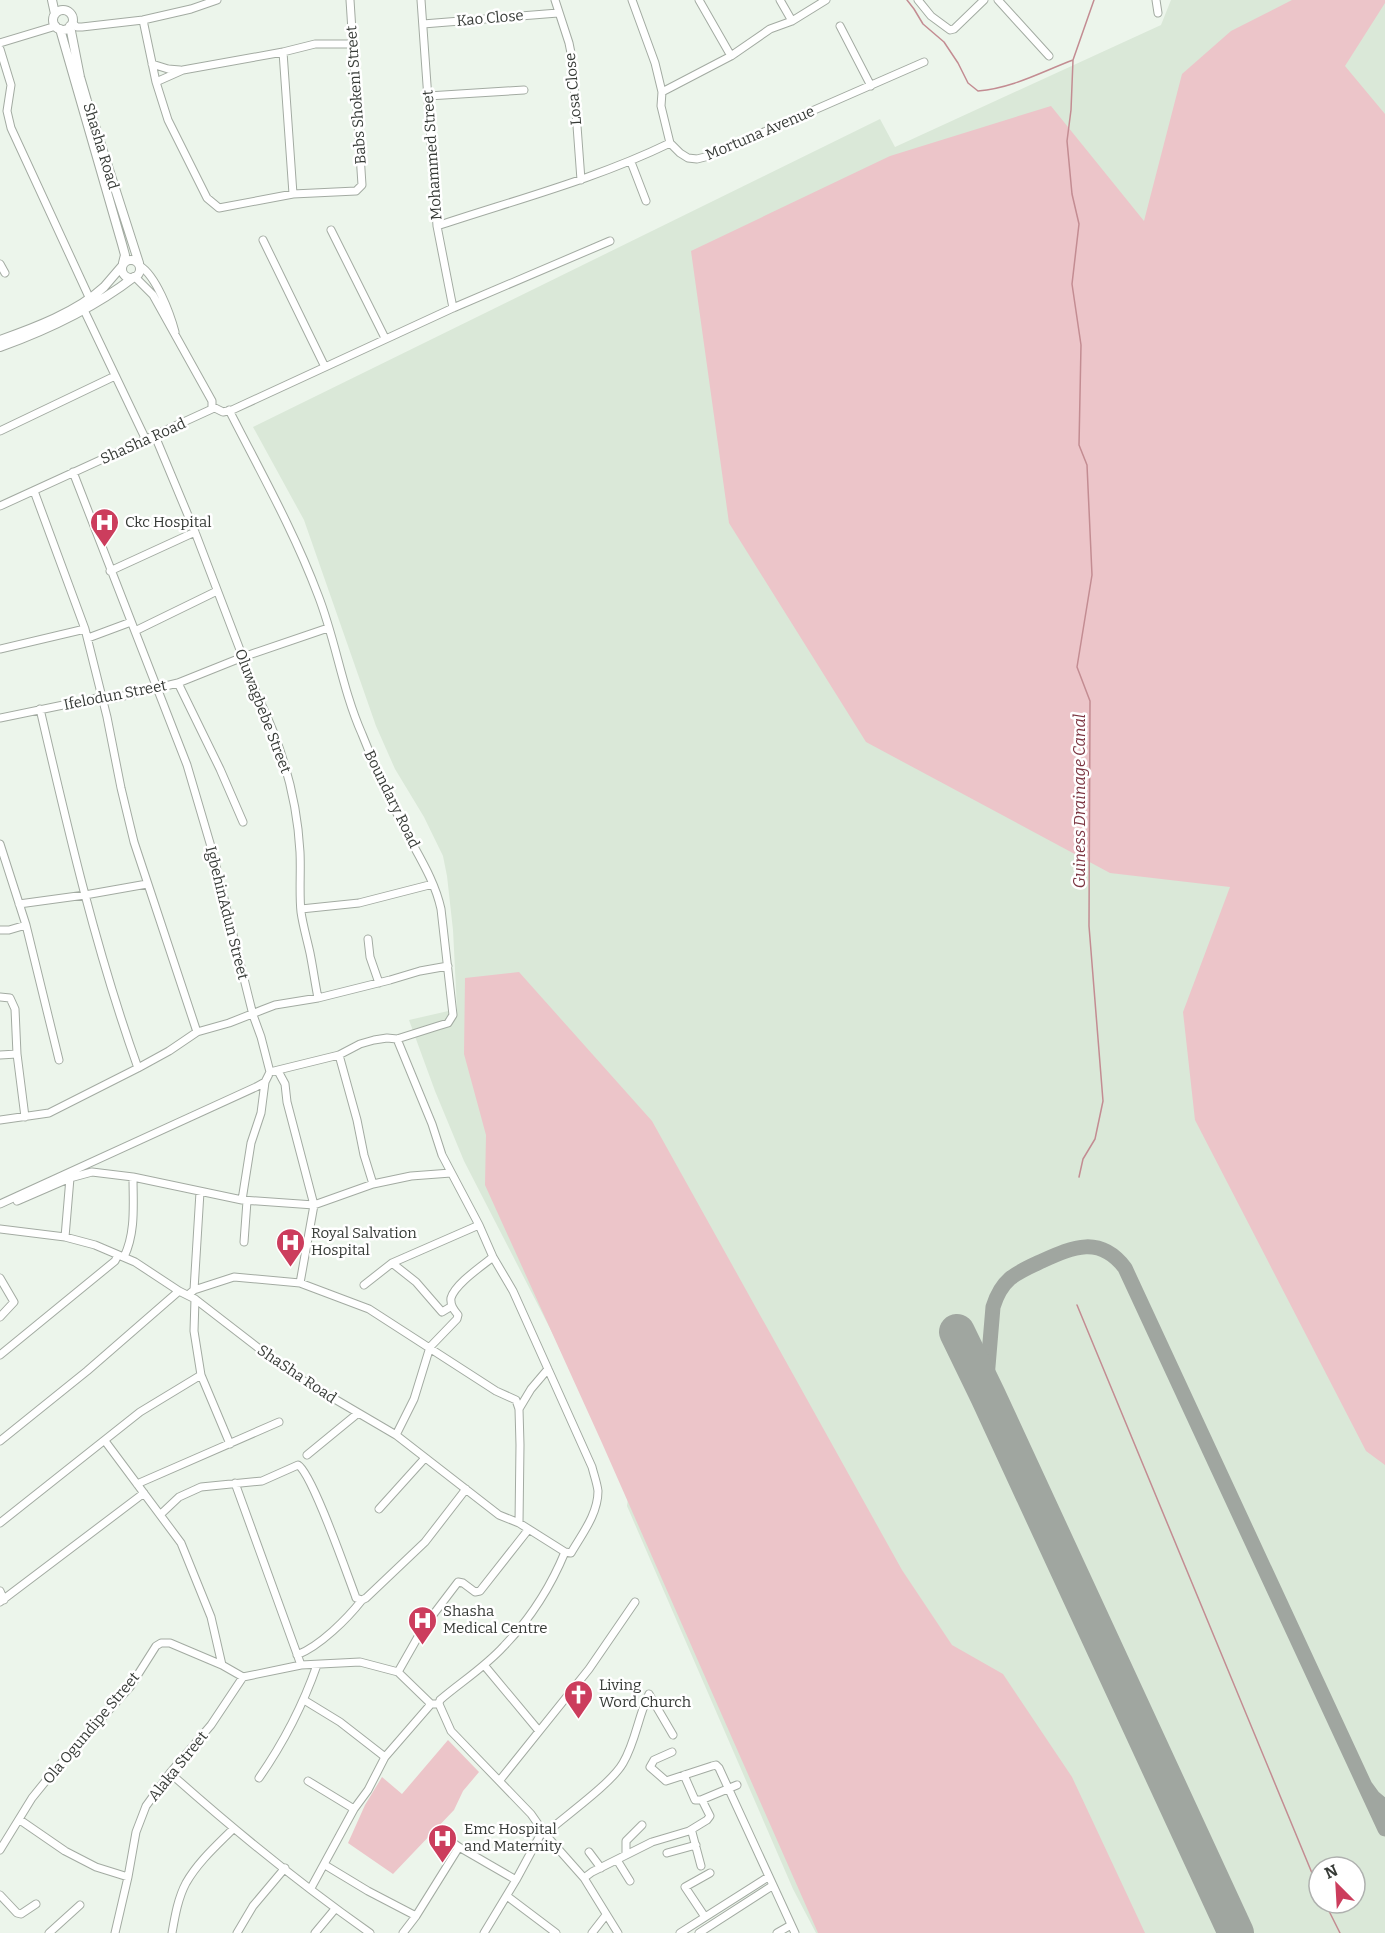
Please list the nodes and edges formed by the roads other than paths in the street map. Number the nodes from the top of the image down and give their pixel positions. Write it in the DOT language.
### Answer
graph roads {
  1 [pos="52,0"];
  2 [pos="60,0"];
  3 [pos="218,0"];
  4 [pos="350,0"];
  5 [pos="421,0"];
  6 [pos="555,0"];
  7 [pos="632,0"];
  8 [pos="699,0"];
  9 [pos="780,0"];
  10 [pos="826,0"];
  11 [pos="918,0"];
  12 [pos="984,0"];
  13 [pos="998,0"];
  14 [pos="1156,0"];
  15 [pos="64,10"];
  16 [pos="558,13"];
  17 [pos="1158,13"];
  18 [pos="55,14"];
  19 [pos="143,20"];
  20 [pos="792,21"];
  21 [pos="71,24"];
  22 [pos="423,24"];
  23 [pos="840,26"];
  24 [pos="58,28"];
  25 [pos="0,43"];
  26 [pos="352,44"];
  27 [pos="0,49"];
  28 [pos="283,52"];
  29 [pos="731,56"];
  30 [pos="1049,56"];
  31 [pos="924,62"];
  32 [pos="152,64"];
  33 [pos="183,70"];
  34 [pos="156,81"];
  35 [pos="871,86"];
  36 [pos="524,90"];
  37 [pos="662,92"];
  38 [pos="428,96"];
  39 [pos="4,104"];
  40 [pos="670,143"];
  41 [pos="631,162"];
  42 [pos="581,180"];
  43 [pos="293,194"];
  44 [pos="646,201"];
  45 [pos="437,226"];
  46 [pos="331,230"];
  47 [pos="263,240"];
  48 [pos="610,241"];
  49 [pos="0,264"];
  50 [pos="139,264"];
  51 [pos="123,265"];
  52 [pos="5,273"];
  53 [pos="134,277"];
  54 [pos="89,297"];
  55 [pos="453,308"];
  56 [pos="84,310"];
  57 [pos="176,337"];
  58 [pos="385,338"];
  59 [pos="0,340"];
  60 [pos="0,347"];
  61 [pos="325,367"];
  62 [pos="115,376"];
  63 [pos="213,407"];
  64 [pos="229,410"];
  65 [pos="0,431"];
  66 [pos="155,436"];
  67 [pos="146,440"];
  68 [pos="73,472"];
  69 [pos="34,491"];
  70 [pos="0,506"];
  71 [pos="195,532"];
  72 [pos="110,571"];
  73 [pos="217,591"];
  74 [pos="131,622"];
  75 [pos="328,628"];
  76 [pos="86,629"];
  77 [pos="135,630"];
  78 [pos="88,639"];
  79 [pos="0,649"];
  80 [pos="243,657"];
  81 [pos="178,683"];
  82 [pos="158,689"];
  83 [pos="102,697"];
  84 [pos="40,709"];
  85 [pos="0,718"];
  86 [pos="243,822"];
  87 [pos="0,844"];
  88 [pos="147,884"];
  89 [pos="433,884"];
  90 [pos="85,895"];
  91 [pos="19,904"];
  92 [pos="301,909"];
  93 [pos="26,925"];
  94 [pos="0,930"];
  95 [pos="368,939"];
  96 [pos="448,966"];
  97 [pos="378,983"];
  98 [pos="0,997"];
  99 [pos="318,998"];
  100 [pos="253,1015"];
  101 [pos="197,1032"];
  102 [pos="397,1039"];
  103 [pos="17,1054"];
  104 [pos="339,1054"];
  105 [pos="0,1055"];
  106 [pos="59,1060"];
  107 [pos="138,1068"];
  108 [pos="274,1072"];
  109 [pos="265,1082"];
  110 [pos="25,1117"];
  111 [pos="0,1120"];
  112 [pos="75,1171"];
  113 [pos="451,1173"];
  114 [pos="133,1177"];
  115 [pos="70,1178"];
  116 [pos="373,1184"];
  117 [pos="200,1192"];
  118 [pos="244,1200"];
  119 [pos="13,1201"];
  120 [pos="314,1205"];
  121 [pos="0,1206"];
  122 [pos="478,1225"];
  123 [pos="0,1229"];
  124 [pos="65,1237"];
  125 [pos="244,1242"];
  126 [pos="121,1256"];
  127 [pos="493,1257"];
  128 [pos="392,1263"];
  129 [pos="0,1278"];
  130 [pos="300,1283"];
  131 [pos="364,1285"];
  132 [pos="179,1292"];
  133 [pos="191,1292"];
  134 [pos="195,1299"];
  135 [pos="452,1306"];
  136 [pos="0,1317"];
  137 [pos="430,1347"];
  138 [pos="0,1355"];
  139 [pos="548,1369"];
  140 [pos="201,1375"];
  141 [pos="519,1409"];
  142 [pos="357,1414"];
  143 [pos="279,1422"];
  144 [pos="396,1435"];
  145 [pos="0,1441"];
  146 [pos="105,1441"];
  147 [pos="230,1444"];
  148 [pos="307,1455"];
  149 [pos="424,1458"];
  150 [pos="235,1483"];
  151 [pos="137,1484"];
  152 [pos="466,1489"];
  153 [pos="144,1493"];
  154 [pos="379,1509"];
  155 [pos="161,1515"];
  156 [pos="0,1523"];
  157 [pos="519,1523"];
  158 [pos="528,1530"];
  159 [pos="565,1552"];
  160 [pos="0,1591"];
  161 [pos="362,1600"];
  162 [pos="2,1601"];
  163 [pos="635,1602"];
  164 [pos="297,1655"];
  165 [pos="222,1665"];
  166 [pos="301,1665"];
  167 [pos="317,1665"];
  168 [pos="484,1665"];
  169 [pos="398,1672"];
  170 [pos="243,1677"];
  171 [pos="304,1700"];
  172 [pos="435,1704"];
  173 [pos="539,1731"];
  174 [pos="673,1735"];
  175 [pos="672,1752"];
  176 [pos="386,1757"];
  177 [pos="170,1773"];
  178 [pos="684,1775"];
  179 [pos="259,1778"];
  180 [pos="500,1780"];
  181 [pos="308,1781"];
  182 [pos="737,1785"];
  183 [pos="729,1789"];
  184 [pos="702,1800"];
  185 [pos="354,1809"];
  186 [pos="20,1820"];
  187 [pos="642,1825"];
  188 [pos="233,1829"];
  189 [pos="689,1831"];
  190 [pos="544,1832"];
  191 [pos="445,1837"];
  192 [pos="696,1845"];
  193 [pos="459,1847"];
  194 [pos="0,1850"];
  195 [pos="589,1852"];
  196 [pos="667,1853"];
  197 [pos="626,1855"];
  198 [pos="617,1860"];
  199 [pos="325,1865"];
  200 [pos="701,1866"];
  201 [pos="285,1868"];
  202 [pos="601,1868"];
  203 [pos="710,1873"];
  204 [pos="128,1877"];
  205 [pos="768,1877"];
  206 [pos="584,1878"];
  207 [pos="516,1880"];
  208 [pos="630,1881"];
  209 [pos="772,1886"];
  210 [pos="311,1888"];
  211 [pos="0,1895"];
  212 [pos="507,1896"];
  213 [pos="36,1904"];
  214 [pos="80,1905"];
  215 [pos="723,1906"];
  216 [pos="335,1909"];
  217 [pos="729,1914"];
  218 [pos="606,1915"];
  219 [pos="416,1916"];
  220 [pos="705,1917"];
  221 [pos="791,1925"];
  222 [pos="682,1932"];
  223 [pos="49,1933"];
  224 [pos="115,1933"];
  225 [pos="172,1933"];
  226 [pos="237,1933"];
  227 [pos="315,1933"];
  228 [pos="370,1933"];
  229 [pos="403,1933"];
  230 [pos="484,1933"];
  231 [pos="556,1933"];
  232 [pos="592,1933"];
  233 [pos="618,1933"];
  234 [pos="699,1933"];
  235 [pos="777,1933"];
  236 [pos="795,1933"];
  1 -- 18 [label="main road"];
  2 -- 15 [label="main road"];
  3 -- 19 [label="street"];
  4 -- 26 [label="street, Babs Shokeni Street"];
  5 -- 22 [label="street, Mohammed Street"];
  6 -- 16 [label="street, Losa Close"];
  7 -- 37 [label="street"];
  8 -- 29 [label="street"];
  9 -- 20 [label="street"];
  10 -- 20 [label="street"];
  11 -- 12 [label="street"];
  13 -- 30 [label="street"];
  14 -- 17 [label="street"];
  15 -- 18 [label="main road"];
  15 -- 21 [label="main road"];
  16 -- 22 [label="street, Kao Close"];
  16 -- 42 [label="street, Losa Close"];
  18 -- 24 [label="main road"];
  19 -- 21 [label="street"];
  19 -- 32 [label="street"];
  20 -- 29 [label="street"];
  21 -- 24 [label="main road"];
  21 -- 50 [label="main road, Shasha Road"];
  22 -- 38 [label="street, Mohammed Street"];
  23 -- 35 [label="street"];
  24 -- 25 [label="street"];
  24 -- 51 [label="main road, Shasha Road"];
  26 -- 28 [label="street"];
  26 -- 43 [label="street, Babs Shokeni Street"];
  27 -- 39 [label="street"];
  28 -- 33 [label="street"];
  28 -- 43 [label="street"];
  29 -- 37 [label="street"];
  31 -- 35 [label="street, Mortuna Avenue"];
  32 -- 33 [label="street"];
  32 -- 34 [label="street"];
  33 -- 34 [label="street"];
  34 -- 43 [label="street"];
  35 -- 40 [label="street, Mortuna Avenue"];
  36 -- 38 [label="street"];
  37 -- 40 [label="street"];
  38 -- 45 [label="street, Mohammed Street"];
  39 -- 54 [label="street"];
  40 -- 41 [label="street"];
  41 -- 42 [label="street"];
  41 -- 44 [label="street"];
  42 -- 45 [label="street"];
  45 -- 55 [label="street, Mohammed Street"];
  46 -- 58 [label="street"];
  47 -- 61 [label="street"];
  48 -- 55 [label="street"];
  49 -- 52 [label="street"];
  50 -- 51 [label="main road"];
  50 -- 53 [label="main road"];
  50 -- 57 [label="street"];
  51 -- 53 [label="main road"];
  51 -- 54 [label="main road"];
  53 -- 56 [label="main road"];
  53 -- 57 [label="street"];
  54 -- 59 [label="main road"];
  55 -- 58 [label="street"];
  56 -- 60 [label="main road"];
  56 -- 62 [label="street"];
  57 -- 63 [label="street"];
  58 -- 61 [label="street"];
  61 -- 64 [label="street"];
  62 -- 65 [label="street"];
  62 -- 67 [label="street"];
  63 -- 64 [label="street"];
  63 -- 66 [label="street, ShaSha Road"];
  64 -- 75 [label="street, Boundary Road"];
  66 -- 67 [label="street, ShaSha Road"];
  66 -- 71 [label="street, Oluwagbebe Street"];
  67 -- 68 [label="street, ShaSha Road"];
  68 -- 69 [label="street, ShaSha Road"];
  68 -- 72 [label="street, IgbehinAdun Street"];
  69 -- 70 [label="street, ShaSha Road"];
  69 -- 76 [label="street"];
  71 -- 72 [label="street"];
  71 -- 73 [label="street, Oluwagbebe Street"];
  72 -- 74 [label="street, IgbehinAdun Street"];
  73 -- 77 [label="street"];
  73 -- 80 [label="street, Oluwagbebe Street"];
  74 -- 77 [label="street, IgbehinAdun Street"];
  74 -- 78 [label="street"];
  75 -- 80 [label="street, Ifelodun Street"];
  75 -- 89 [label="street, Boundary Road"];
  76 -- 78 [label="street"];
  76 -- 79 [label="street"];
  77 -- 82 [label="street, IgbehinAdun Street"];
  78 -- 83 [label="street"];
  80 -- 81 [label="street, Ifelodun Street"];
  80 -- 92 [label="street, Oluwagbebe Street"];
  81 -- 82 [label="street, Ifelodun Street"];
  81 -- 86 [label="street"];
  82 -- 83 [label="street, Ifelodun Street"];
  82 -- 100 [label="street, IgbehinAdun Street"];
  83 -- 84 [label="street, Ifelodun Street"];
  83 -- 88 [label="street"];
  84 -- 85 [label="street, Ifelodun Street"];
  84 -- 90 [label="street"];
  87 -- 91 [label="street"];
  88 -- 90 [label="street"];
  88 -- 101 [label="street"];
  89 -- 92 [label="street"];
  89 -- 96 [label="street, Boundary Road"];
  90 -- 91 [label="street"];
  90 -- 107 [label="street"];
  91 -- 93 [label="street"];
  92 -- 99 [label="street, Oluwagbebe Street"];
  93 -- 94 [label="street"];
  93 -- 106 [label="street"];
  95 -- 97 [label="street"];
  96 -- 97 [label="street"];
  96 -- 102 [label="street, Boundary Road"];
  97 -- 99 [label="street"];
  98 -- 103 [label="street"];
  99 -- 100 [label="street"];
  100 -- 101 [label="street"];
  100 -- 108 [label="street, IgbehinAdun Street"];
  101 -- 107 [label="street"];
  102 -- 104 [label="street, Boundary Road"];
  102 -- 113 [label="street"];
  103 -- 105 [label="street"];
  103 -- 110 [label="street"];
  104 -- 108 [label="street, Boundary Road"];
  104 -- 116 [label="street"];
  107 -- 110 [label="street"];
  108 -- 109 [label="street"];
  108 -- 120 [label="street, IgbehinAdun Street"];
  109 -- 112 [label="street"];
  109 -- 118 [label="street"];
  110 -- 111 [label="street"];
  112 -- 115 [label="street"];
  112 -- 119 [label="street"];
  113 -- 116 [label="street"];
  113 -- 122 [label="street"];
  114 -- 115 [label="street"];
  114 -- 117 [label="street"];
  114 -- 126 [label="street"];
  115 -- 119 [label="street"];
  115 -- 124 [label="street"];
  116 -- 120 [label="street"];
  117 -- 118 [label="street"];
  117 -- 133 [label="street"];
  118 -- 120 [label="street"];
  118 -- 125 [label="street"];
  119 -- 121 [label="street"];
  120 -- 130 [label="street"];
  122 -- 127 [label="street"];
  122 -- 128 [label="street"];
  123 -- 124 [label="street, ShaSha Road"];
  124 -- 126 [label="street, ShaSha Road"];
  126 -- 132 [label="street, ShaSha Road"];
  126 -- 138 [label="street"];
  127 -- 135 [label="street"];
  127 -- 139 [label="street"];
  128 -- 131 [label="street"];
  128 -- 135 [label="street"];
  129 -- 136 [label="street"];
  130 -- 133 [label="street"];
  130 -- 137 [label="street"];
  132 -- 133 [label="street, ShaSha Road"];
  132 -- 145 [label="street"];
  133 -- 134 [label="street, ShaSha Road"];
  134 -- 140 [label="street"];
  134 -- 142 [label="street, ShaSha Road"];
  135 -- 137 [label="street"];
  137 -- 141 [label="street"];
  137 -- 144 [label="street"];
  139 -- 141 [label="street"];
  139 -- 159 [label="street"];
  140 -- 146 [label="street"];
  140 -- 147 [label="street"];
  141 -- 157 [label="street"];
  142 -- 144 [label="street, ShaSha Road"];
  142 -- 148 [label="street"];
  143 -- 147 [label="street"];
  144 -- 149 [label="street, ShaSha Road"];
  146 -- 151 [label="street"];
  146 -- 156 [label="street"];
  147 -- 151 [label="street"];
  149 -- 152 [label="street, ShaSha Road"];
  149 -- 154 [label="street"];
  150 -- 155 [label="street"];
  150 -- 161 [label="street"];
  150 -- 164 [label="street"];
  151 -- 153 [label="street"];
  152 -- 157 [label="street, ShaSha Road"];
  152 -- 161 [label="street"];
  153 -- 155 [label="street"];
  153 -- 162 [label="street"];
  155 -- 165 [label="street"];
  157 -- 158 [label="street, ShaSha Road"];
  158 -- 159 [label="street, ShaSha Road"];
  158 -- 169 [label="street"];
  159 -- 168 [label="street"];
  160 -- 162 [label="street"];
  161 -- 164 [label="street"];
  163 -- 173 [label="street"];
  164 -- 166 [label="street"];
  165 -- 170 [label="street, Ola Ogundipe Street"];
  165 -- 186 [label="street, Ola Ogundipe Street"];
  166 -- 167 [label="street"];
  166 -- 170 [label="street"];
  167 -- 169 [label="street"];
  167 -- 171 [label="street"];
  168 -- 172 [label="street"];
  168 -- 173 [label="street"];
  169 -- 172 [label="street"];
  170 -- 177 [label="street, Alaka Street"];
  171 -- 176 [label="street"];
  171 -- 179 [label="street"];
  172 -- 176 [label="street"];
  172 -- 180 [label="street"];
  173 -- 180 [label="street"];
  174 -- 190 [label="street"];
  175 -- 178 [label="street"];
  176 -- 185 [label="street"];
  177 -- 188 [label="street"];
  177 -- 204 [label="street, Alaka Street"];
  178 -- 183 [label="street"];
  178 -- 184 [label="street"];
  180 -- 190 [label="street"];
  181 -- 185 [label="street"];
  182 -- 183 [label="street"];
  183 -- 184 [label="street"];
  183 -- 205 [label="street"];
  184 -- 189 [label="street"];
  185 -- 199 [label="street"];
  186 -- 194 [label="street, Ola Ogundipe Street"];
  186 -- 204 [label="street"];
  187 -- 197 [label="street"];
  188 -- 201 [label="street"];
  188 -- 225 [label="street"];
  189 -- 192 [label="street"];
  189 -- 197 [label="street"];
  190 -- 206 [label="street"];
  190 -- 207 [label="street"];
  191 -- 193 [label="street"];
  192 -- 196 [label="street"];
  192 -- 200 [label="street"];
  193 -- 207 [label="street"];
  193 -- 219 [label="street"];
  195 -- 202 [label="street"];
  197 -- 198 [label="street"];
  198 -- 202 [label="street"];
  198 -- 208 [label="street"];
  199 -- 210 [label="street"];
  199 -- 219 [label="street"];
  201 -- 210 [label="street"];
  201 -- 226 [label="street"];
  202 -- 206 [label="street"];
  203 -- 220 [label="street"];
  204 -- 224 [label="street, Alaka Street"];
  205 -- 209 [label="street"];
  205 -- 215 [label="street"];
  206 -- 218 [label="street"];
  207 -- 212 [label="street"];
  209 -- 217 [label="street"];
  209 -- 221 [label="street"];
  210 -- 216 [label="street"];
  211 -- 213 [label="street"];
  212 -- 230 [label="street"];
  212 -- 231 [label="street"];
  214 -- 223 [label="street"];
  215 -- 217 [label="street"];
  215 -- 220 [label="street"];
  216 -- 227 [label="street"];
  216 -- 228 [label="street"];
  217 -- 234 [label="street"];
  218 -- 232 [label="street"];
  218 -- 233 [label="street"];
  219 -- 229 [label="street"];
  220 -- 222 [label="street"];
  221 -- 235 [label="street"];
  221 -- 236 [label="street"];
}
